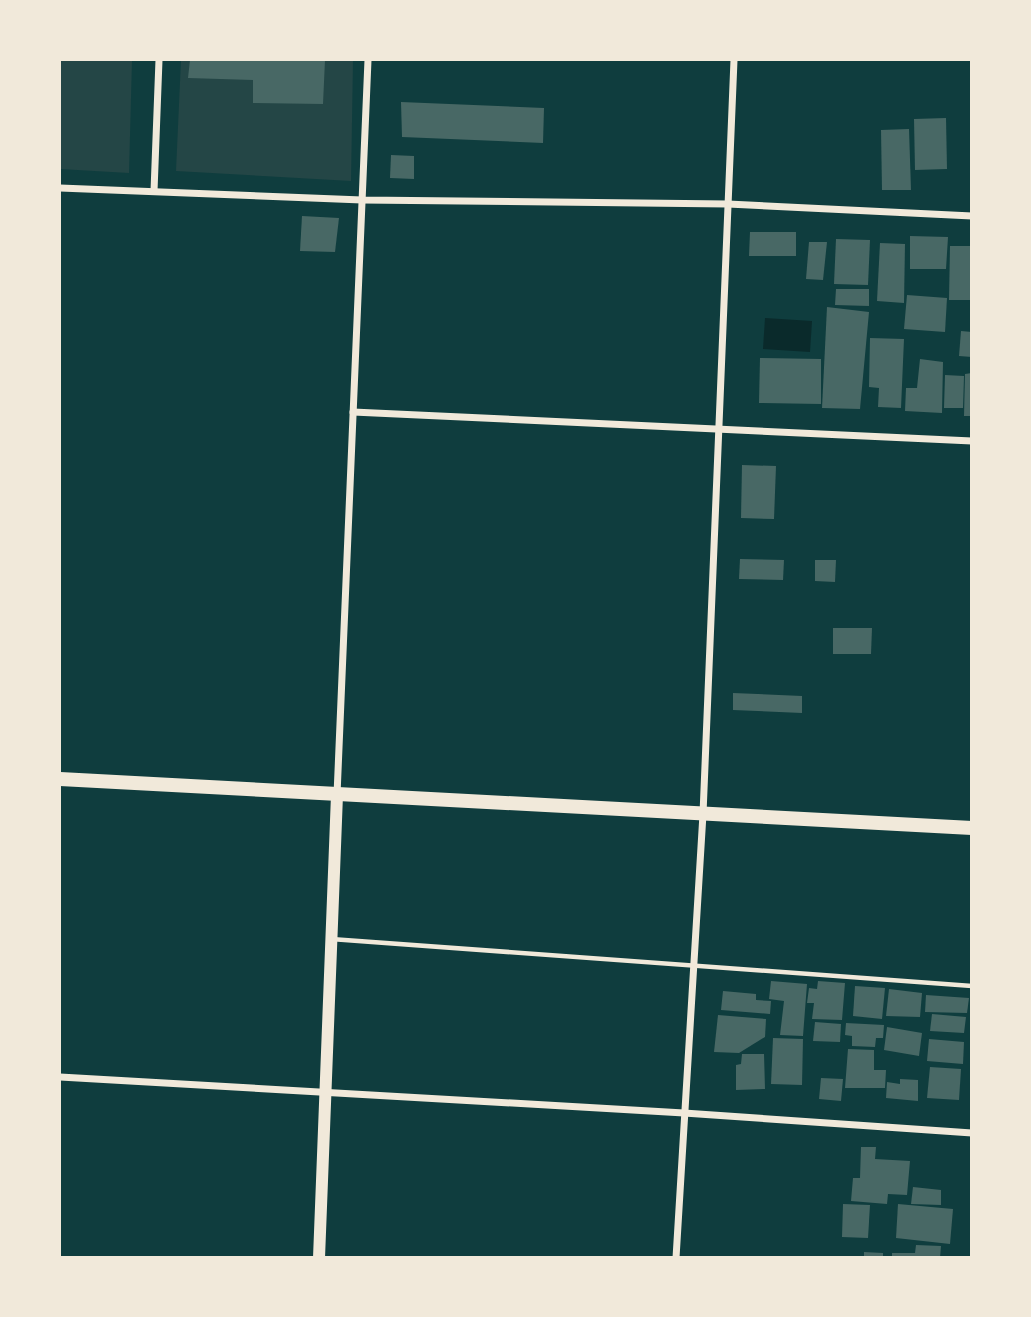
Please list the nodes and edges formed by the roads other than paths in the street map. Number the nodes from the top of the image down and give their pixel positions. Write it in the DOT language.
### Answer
graph roads {
  1 [pos="159,60"];
  2 [pos="368,60"];
  3 [pos="734,60"];
  4 [pos="60,188"];
  5 [pos="154,191"];
  6 [pos="362,200"];
  7 [pos="728,204"];
  8 [pos="971,216"];
  9 [pos="353,412"];
  10 [pos="720,430"];
  11 [pos="971,441"];
  12 [pos="60,779"];
  13 [pos="337,795"];
  14 [pos="703,814"];
  15 [pos="971,828"];
  16 [pos="331,939"];
  17 [pos="693,966"];
  18 [pos="971,986"];
  19 [pos="60,1077"];
  20 [pos="324,1091"];
  21 [pos="684,1112"];
  22 [pos="971,1133"];
  23 [pos="320,1258"];
  24 [pos="676,1258"];
  1 -- 5 [label="street"];
  2 -- 6 [label="street"];
  3 -- 7 [label="street"];
  4 -- 5 [label="street"];
  5 -- 6 [label="street"];
  6 -- 7 [label="street"];
  6 -- 9 [label="street"];
  7 -- 8 [label="street"];
  7 -- 10 [label="street"];
  9 -- 10 [label="street"];
  9 -- 13 [label="street"];
  10 -- 11 [label="street"];
  10 -- 14 [label="street"];
  12 -- 13 [label="main road"];
  13 -- 14 [label="main road"];
  13 -- 16 [label="street"];
  14 -- 15 [label="main road"];
  14 -- 17 [label="street"];
  16 -- 17 [label="lane"];
  16 -- 20 [label="street"];
  17 -- 18 [label="lane"];
  17 -- 21 [label="street"];
  19 -- 20 [label="street"];
  20 -- 21 [label="street"];
  20 -- 23 [label="street"];
  21 -- 22 [label="street"];
  21 -- 24 [label="street"];
}
